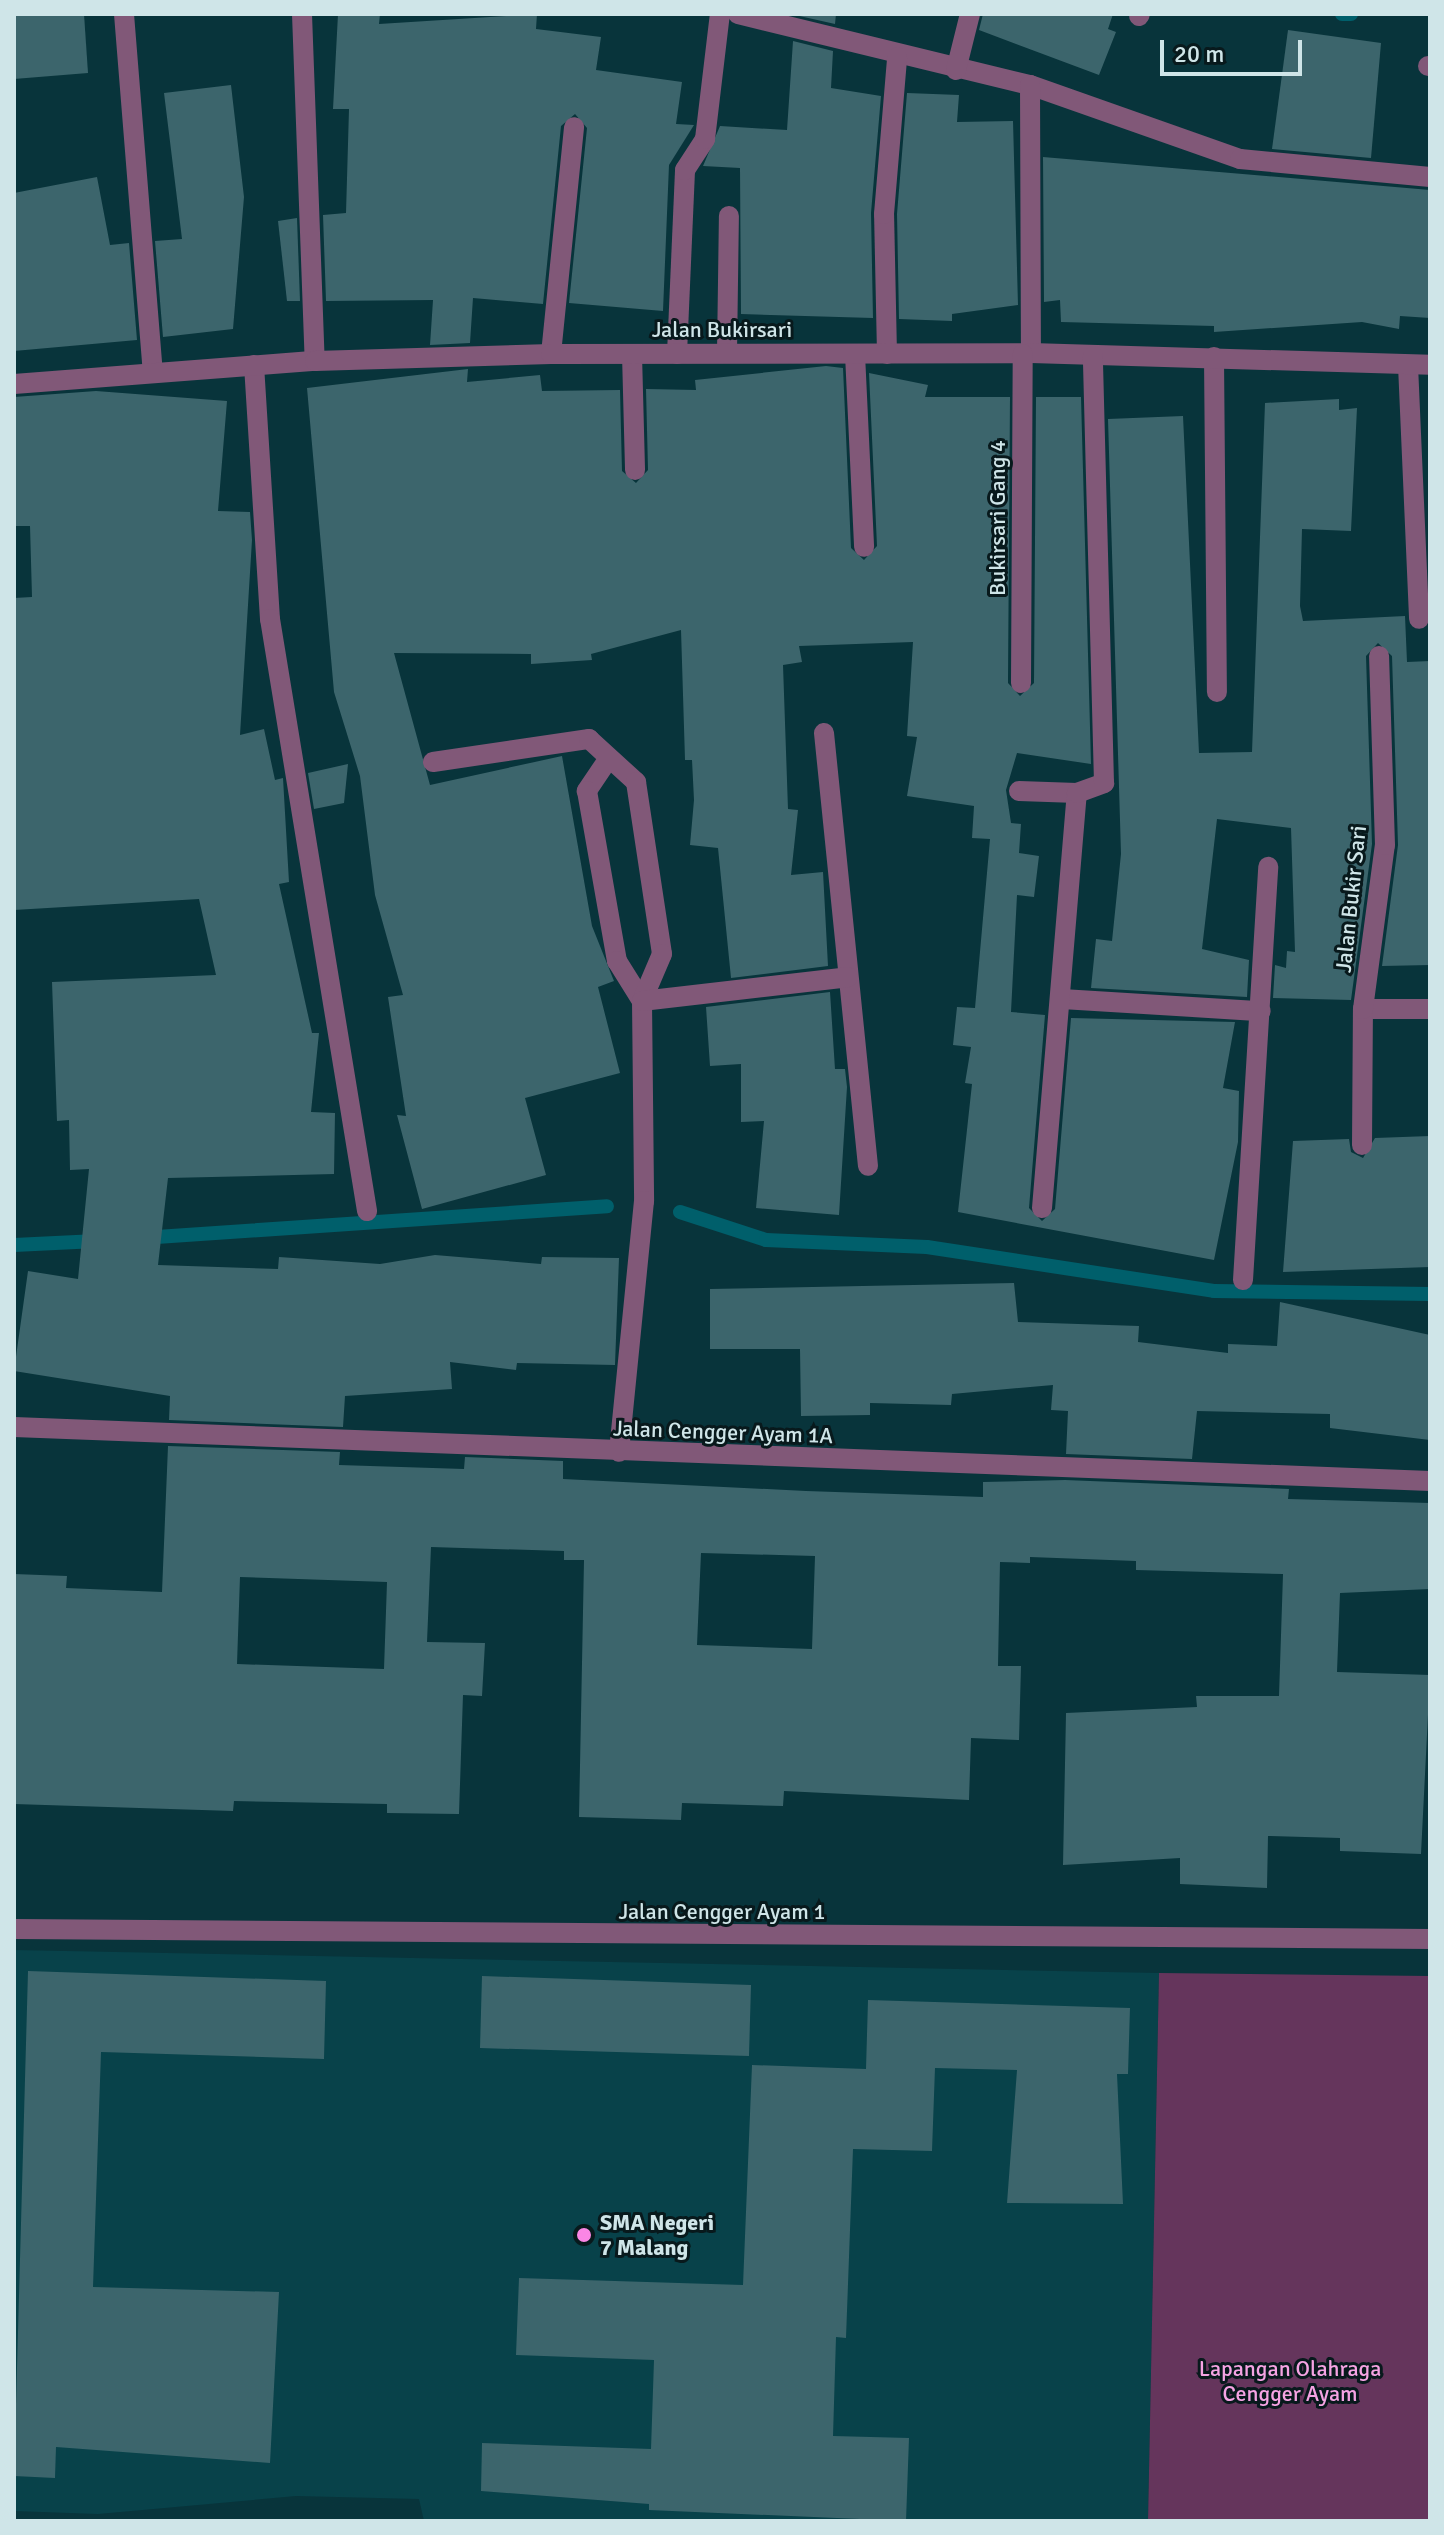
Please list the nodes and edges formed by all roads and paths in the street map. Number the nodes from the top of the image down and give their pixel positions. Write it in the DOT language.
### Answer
graph roads {
  1 [pos="124,14"];
  2 [pos="302,14"];
  3 [pos="720,14"];
  4 [pos="738,14"];
  5 [pos="970,14"];
  6 [pos="897,58"];
  7 [pos="956,70"];
  8 [pos="1030,85"];
  9 [pos="574,127"];
  10 [pos="1430,177"];
  11 [pos="729,216"];
  12 [pos="727,353"];
  13 [pos="1027,353"];
  14 [pos="551,354"];
  15 [pos="632,354"];
  16 [pos="677,354"];
  17 [pos="855,354"];
  18 [pos="887,354"];
  19 [pos="1093,356"];
  20 [pos="1214,357"];
  21 [pos="315,361"];
  22 [pos="254,365"];
  23 [pos="1408,365"];
  24 [pos="1430,365"];
  25 [pos="153,373"];
  26 [pos="14,384"];
  27 [pos="635,470"];
  28 [pos="864,547"];
  29 [pos="1419,619"];
  30 [pos="1379,656"];
  31 [pos="1021,683"];
  32 [pos="1217,692"];
  33 [pos="824,733"];
  34 [pos="609,758"];
  35 [pos="433,762"];
  36 [pos="1019,791"];
  37 [pos="1077,793"];
  38 [pos="1268,867"];
  39 [pos="848,977"];
  40 [pos="1062,999"];
  41 [pos="642,1001"];
  42 [pos="1363,1009"];
  43 [pos="1430,1009"];
  44 [pos="1261,1011"];
  45 [pos="1362,1145"];
  46 [pos="868,1166"];
  47 [pos="1042,1208"];
  48 [pos="367,1211"];
  49 [pos="1243,1280"];
  50 [pos="14,1427"];
  51 [pos="619,1452"];
  52 [pos="1430,1481"];
  53 [pos="14,1929"];
  54 [pos="1430,1939"];
  1 -- 25 [label="street"];
  2 -- 21 [label="street"];
  3 -- 16 [label="street"];
  4 -- 6 [label="street"];
  5 -- 7 [label="street"];
  6 -- 7 [label="street"];
  6 -- 18 [label="street"];
  7 -- 8 [label="street"];
  8 -- 10 [label="street"];
  8 -- 13 [label="street, Bukirsari Gang 4"];
  9 -- 14 [label="street"];
  11 -- 12 [label="street"];
  12 -- 16 [label="street, Jalan Bukirsari"];
  12 -- 17 [label="street, Jalan Bukirsari"];
  13 -- 18 [label="street, Jalan Bukirsari"];
  13 -- 19 [label="street, Jalan Bukirsari"];
  13 -- 31 [label="street, Bukirsari Gang 4"];
  14 -- 15 [label="street, Jalan Bukirsari"];
  14 -- 21 [label="street, Jalan Bukirsari"];
  15 -- 16 [label="street, Jalan Bukirsari"];
  15 -- 27 [label="street"];
  17 -- 18 [label="street, Jalan Bukirsari"];
  17 -- 28 [label="street"];
  19 -- 20 [label="street, Jalan Bukirsari"];
  19 -- 37 [label="street"];
  20 -- 23 [label="street, Jalan Bukirsari"];
  20 -- 32 [label="street"];
  21 -- 22 [label="street, Jalan Bukirsari"];
  22 -- 25 [label="street, Jalan Bukirsari"];
  22 -- 48 [label="street"];
  23 -- 24 [label="street, Jalan Bukirsari"];
  23 -- 29 [label="street"];
  25 -- 26 [label="street, Jalan Bukirsari"];
  30 -- 42 [label="street, Jalan Bukir Sari"];
  33 -- 39 [label="street"];
  34 -- 35 [label="street"];
  34 -- 41 [label="street"];
  34 -- 41 [label="street"];
  36 -- 37 [label="street"];
  37 -- 40 [label="street"];
  38 -- 44 [label="street"];
  39 -- 41 [label="street"];
  39 -- 46 [label="street"];
  40 -- 44 [label="street"];
  40 -- 47 [label="street"];
  41 -- 51 [label="street"];
  42 -- 43 [label="street"];
  42 -- 45 [label="street, Jalan Bukir Sari"];
  44 -- 49 [label="street"];
  50 -- 51 [label="street, Jalan Cengger Ayam 1A"];
  51 -- 52 [label="street, Jalan Cengger Ayam 1A"];
  53 -- 54 [label="street, Jalan Cengger Ayam 1"];
}
